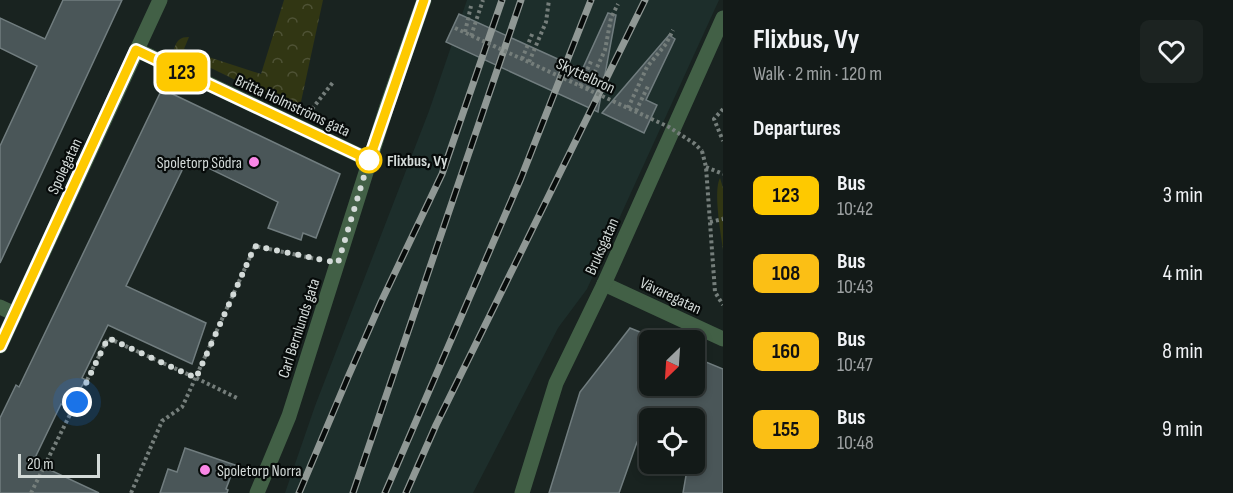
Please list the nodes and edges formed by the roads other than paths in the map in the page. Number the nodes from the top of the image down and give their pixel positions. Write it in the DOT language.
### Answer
graph roads {
  1 [pos="160,0"];
  2 [pos="424,0"];
  3 [pos="723,18"];
  4 [pos="136,50"];
  5 [pos="369,160"];
  6 [pos="604,284"];
  7 [pos="0,307"];
  8 [pos="15,314"];
  9 [pos="723,339"];
  10 [pos="0,346"];
  11 [pos="257,493"];
  12 [pos="522,493"];
  1 -- 4 [label="street, Spolegatan"];
  2 -- 5 [label="street, Carl Bernlunds gata"];
  3 -- 6 [label="street, Bruksgatan"];
  4 -- 5 [label="street, Britta Holmströms gata"];
  4 -- 8 [label="street, Spolegatan"];
  5 -- 11 [label="street, Carl Bernlunds gata"];
  6 -- 9 [label="street, Vävaregatan"];
  6 -- 12 [label="street, Bruksgatan"];
  7 -- 8 [label="street"];
  8 -- 10 [label="street, Spolegatan"];
}
